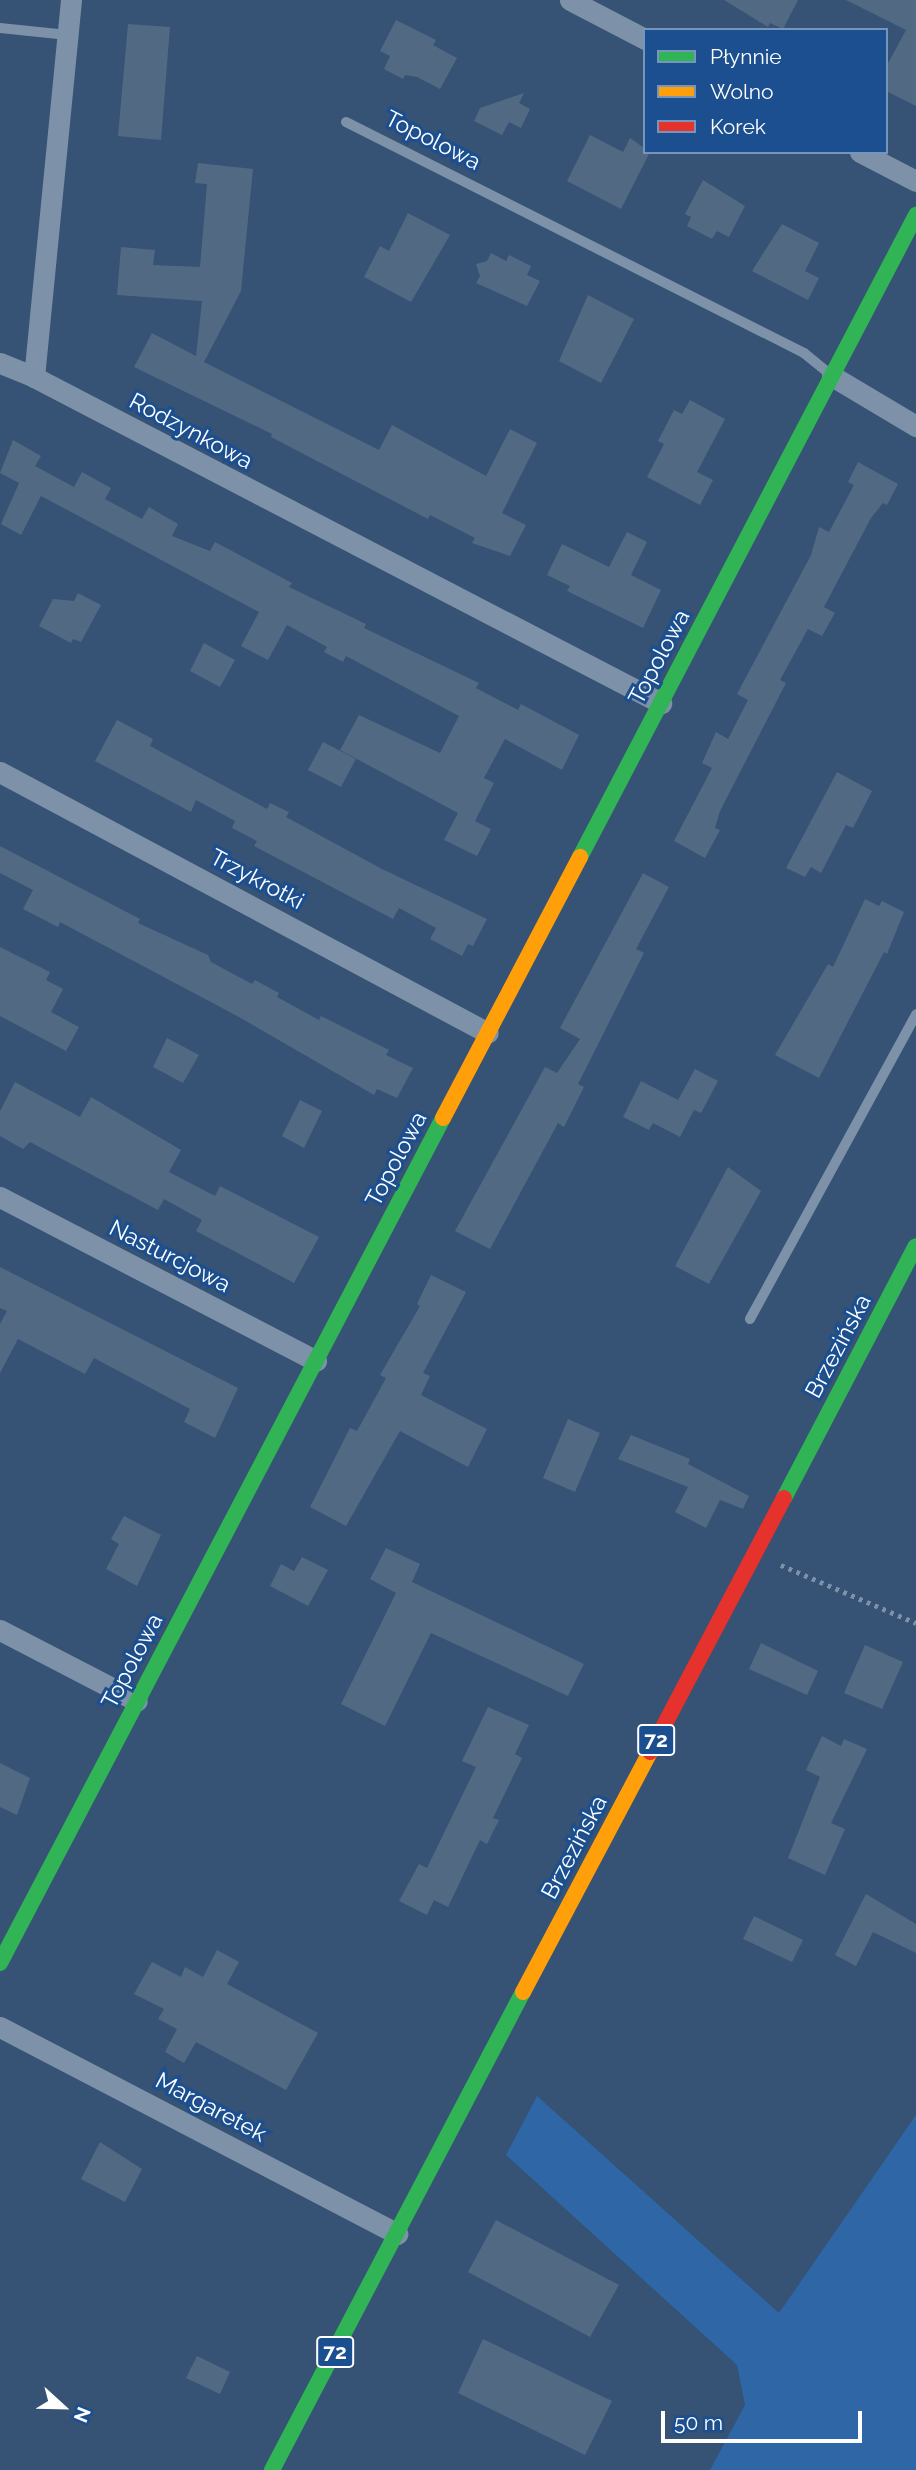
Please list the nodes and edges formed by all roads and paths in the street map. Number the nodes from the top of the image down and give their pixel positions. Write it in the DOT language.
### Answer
graph roads {
  1 [pos="71,0"];
  2 [pos="570,0"];
  3 [pos="0,28"];
  4 [pos="68,35"];
  5 [pos="643,38"];
  6 [pos="346,122"];
  7 [pos="864,154"];
  8 [pos="916,181"];
  9 [pos="916,215"];
  10 [pos="0,363"];
  11 [pos="832,376"];
  12 [pos="34,377"];
  13 [pos="916,426"];
  14 [pos="661,703"];
  15 [pos="0,772"];
  16 [pos="916,1014"];
  17 [pos="488,1033"];
  18 [pos="0,1197"];
  19 [pos="916,1246"];
  20 [pos="750,1320"];
  21 [pos="316,1361"];
  22 [pos="754,1554"];
  23 [pos="916,1623"];
  24 [pos="0,1630"];
  25 [pos="137,1701"];
  26 [pos="0,1963"];
  27 [pos="0,2027"];
  28 [pos="397,2234"];
  29 [pos="272,2470"];
  1 -- 4 [label="street"];
  2 -- 5 [label="street"];
  3 -- 4 [label="lane"];
  4 -- 12 [label="street"];
  6 -- 11 [label="lane, Topolowa"];
  7 -- 8 [label="street"];
  9 -- 11 [label="street, Topolowa"];
  10 -- 12 [label="street, Rodzynkowa"];
  11 -- 13 [label="street"];
  11 -- 14 [label="street, Topolowa"];
  12 -- 14 [label="street, Rodzynkowa"];
  14 -- 17 [label="street, Topolowa"];
  15 -- 17 [label="street, Trzykrotki"];
  16 -- 20 [label="lane"];
  17 -- 21 [label="street, Topolowa"];
  18 -- 21 [label="street, Nasturcjowa"];
  19 -- 22 [label="street, Brzezińska / 72"];
  21 -- 25 [label="street, Topolowa"];
  22 -- 23 [label="path"];
  22 -- 28 [label="street, Brzezińska / 72"];
  24 -- 25 [label="street"];
  25 -- 26 [label="street, Topolowa"];
  27 -- 28 [label="street, Margaretek"];
  28 -- 29 [label="street, Brzezińska / 72"];
}
